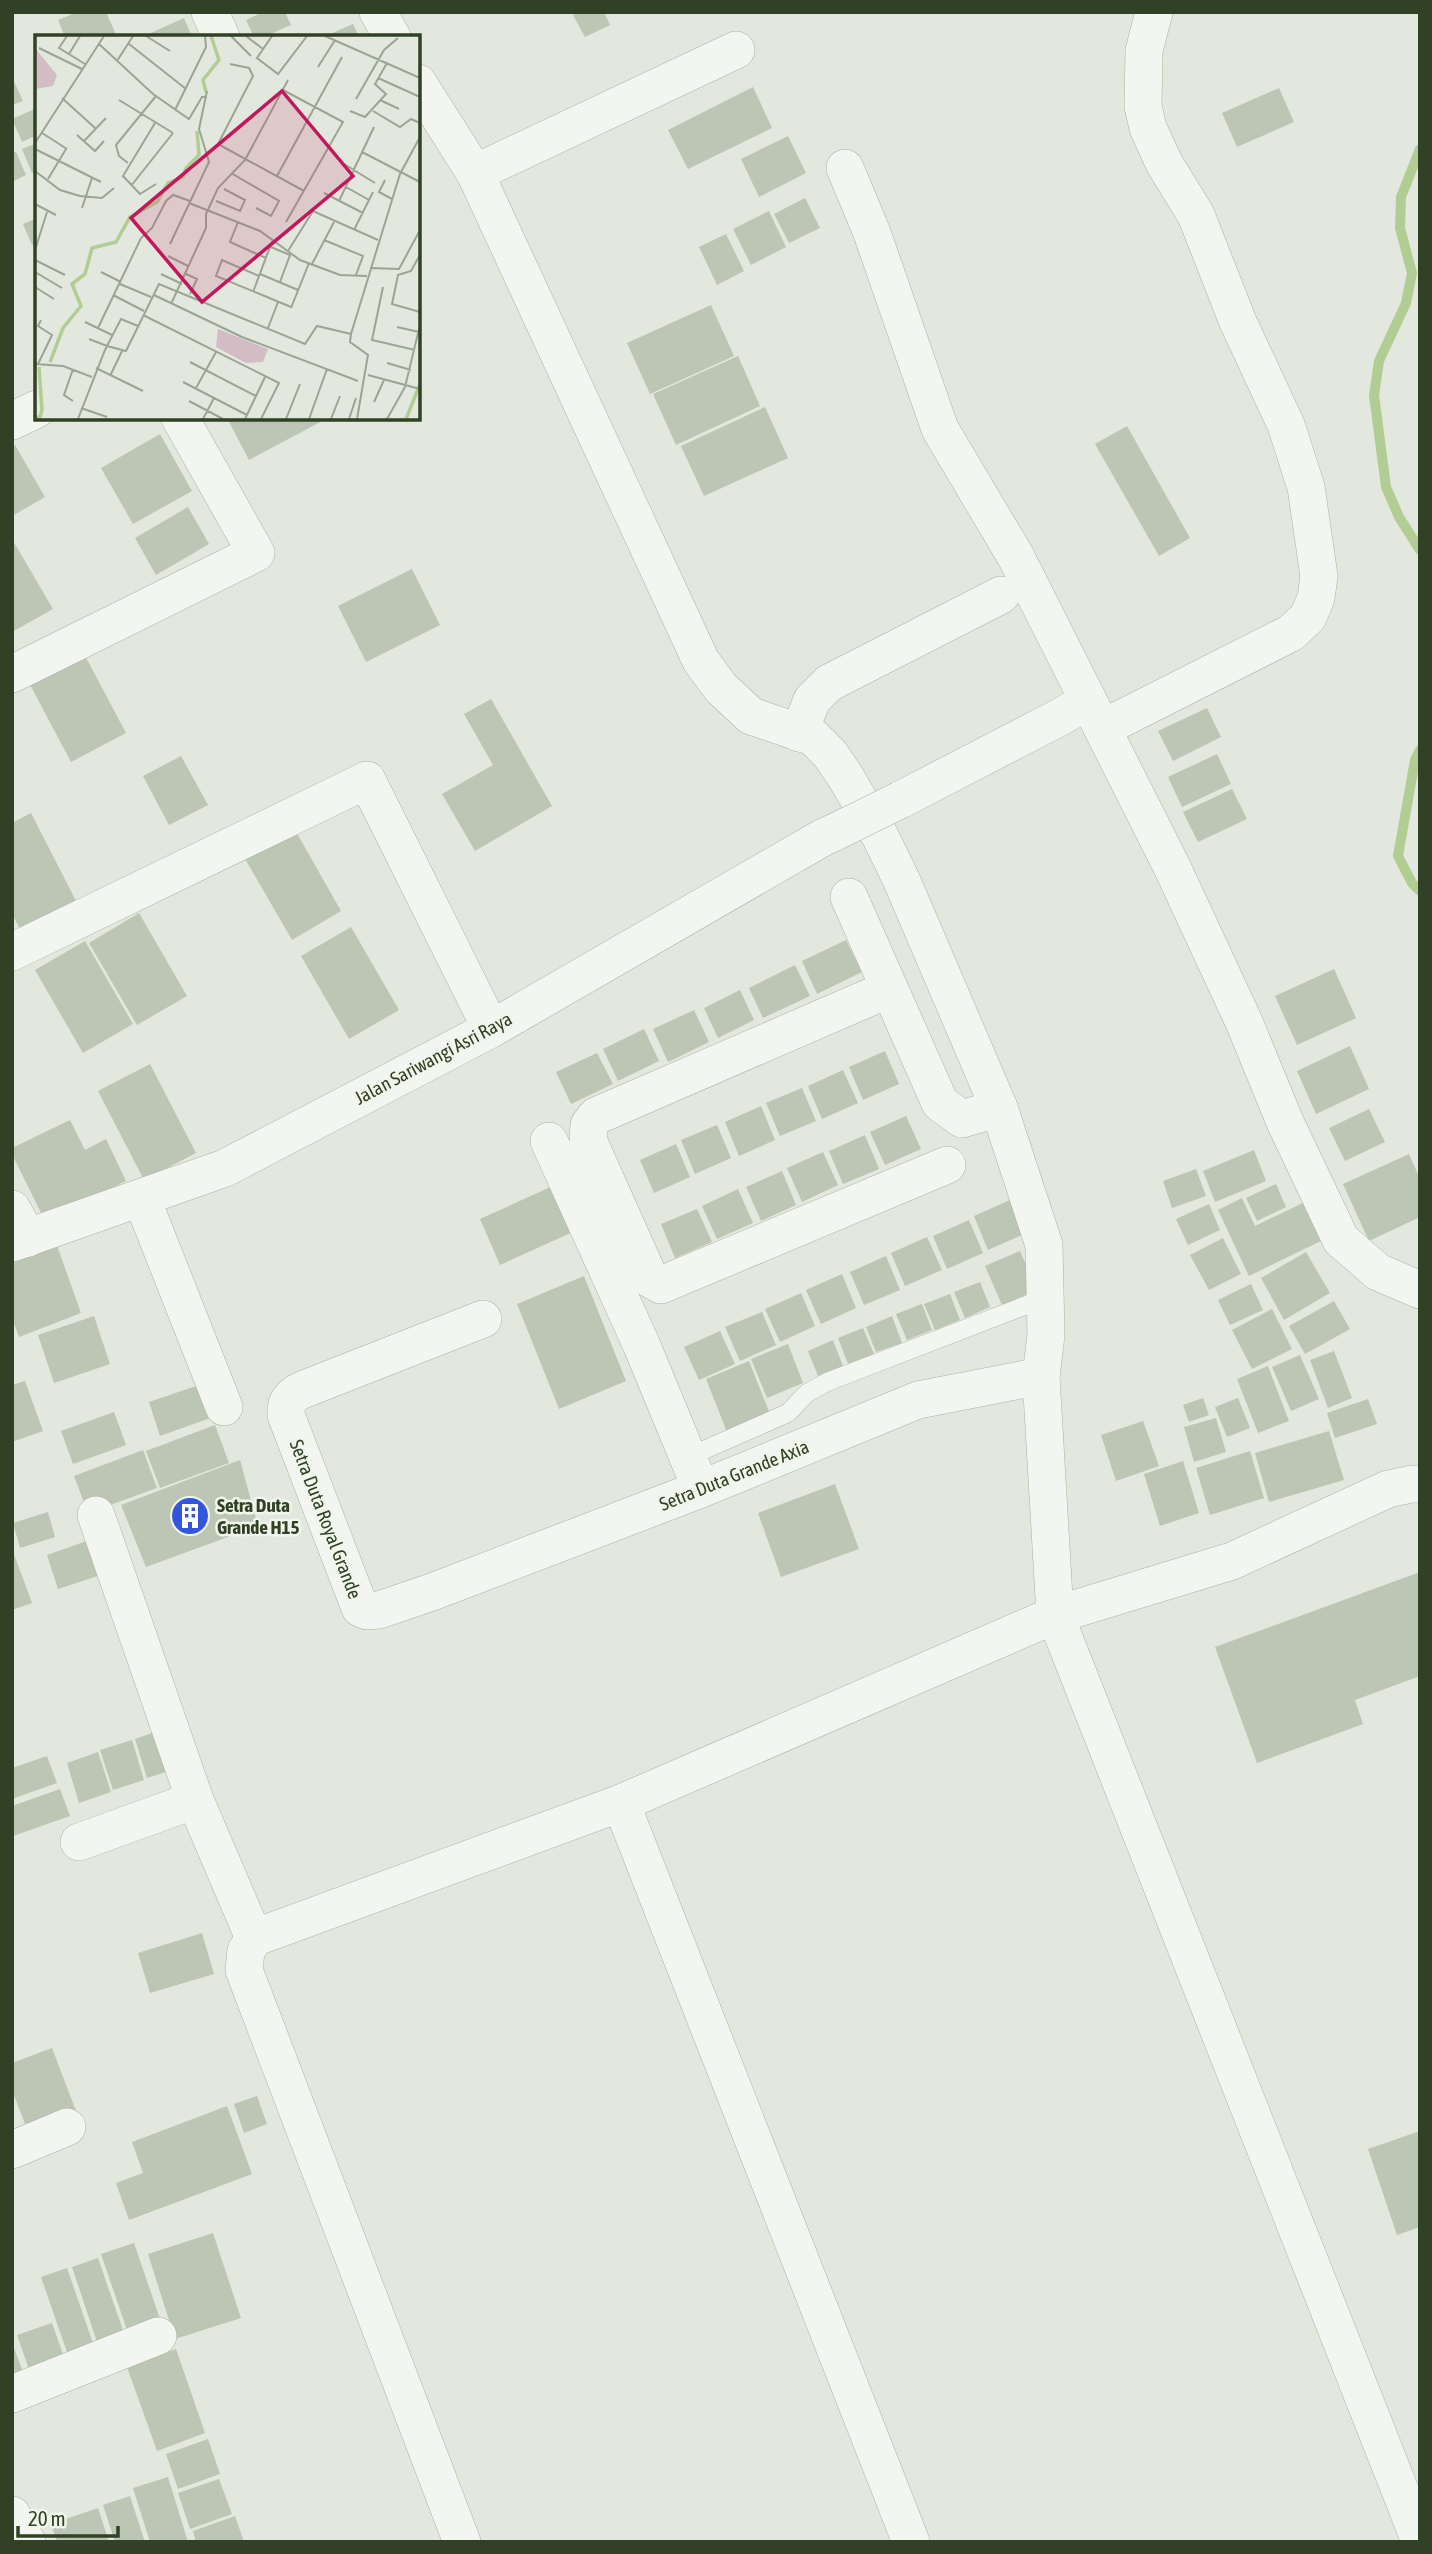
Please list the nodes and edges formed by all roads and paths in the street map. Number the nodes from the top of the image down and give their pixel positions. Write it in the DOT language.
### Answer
graph roads {
  1 [pos="210,12"];
  2 [pos="379,12"];
  3 [pos="1154,12"];
  4 [pos="220,35"];
  5 [pos="391,35"];
  6 [pos="736,51"];
  7 [pos="420,86"];
  8 [pos="845,168"];
  9 [pos="475,173"];
  10 [pos="35,410"];
  11 [pos="181,420"];
  12 [pos="12,421"];
  13 [pos="1001,595"];
  14 [pos="12,674"];
  15 [pos="1096,714"];
  16 [pos="799,733"];
  17 [pos="849,897"];
  18 [pos="12,952"];
  19 [pos="889,989"];
  20 [pos="491,1028"];
  21 [pos="999,1108"];
  22 [pos="549,1140"];
  23 [pos="947,1165"];
  24 [pos="142,1199"];
  25 [pos="18,1230"];
  26 [pos="1420,1290"];
  27 [pos="1045,1298"];
  28 [pos="483,1319"];
  29 [pos="1041,1377"];
  30 [pos="224,1407"];
  31 [pos="694,1473"];
  32 [pos="1420,1484"];
  33 [pos="96,1515"];
  34 [pos="432,1592"];
  35 [pos="1055,1615"];
  36 [pos="195,1800"];
  37 [pos="621,1803"];
  38 [pos="79,1842"];
  39 [pos="254,1938"];
  40 [pos="67,2127"];
  41 [pos="12,2150"];
  42 [pos="158,2336"];
  43 [pos="12,2394"];
  44 [pos="12,2515"];
  45 [pos="1420,2541"];
  46 [pos="27,2542"];
  47 [pos="463,2542"];
  48 [pos="911,2542"];
  1 -- 4 [label="street"];
  2 -- 5 [label="street"];
  3 -- 15 [label="street, Jalan Sariwangi Asri Raya"];
  6 -- 9 [label="street"];
  7 -- 9 [label="street"];
  8 -- 15 [label="street"];
  9 -- 16 [label="street"];
  10 -- 12 [label="street"];
  11 -- 14 [label="street"];
  13 -- 16 [label="street"];
  15 -- 20 [label="street, Jalan Sariwangi Asri Raya, bridge"];
  15 -- 26 [label="street"];
  16 -- 21 [label="street"];
  17 -- 19 [label="street"];
  18 -- 20 [label="street"];
  19 -- 21 [label="street"];
  19 -- 23 [label="street"];
  20 -- 24 [label="street, Jalan Sariwangi Asri Raya"];
  21 -- 27 [label="street"];
  22 -- 31 [label="street"];
  24 -- 25 [label="street, Jalan Sariwangi Asri Raya"];
  24 -- 30 [label="street"];
  27 -- 29 [label="street"];
  27 -- 31 [label="lane"];
  28 -- 34 [label="street, Setra Duta Royal Grande"];
  29 -- 31 [label="street, Setra Duta Grande Axia"];
  29 -- 35 [label="street"];
  31 -- 34 [label="street, Setra Duta Grande Axia"];
  32 -- 35 [label="street"];
  33 -- 36 [label="street"];
  35 -- 37 [label="street"];
  35 -- 45 [label="street"];
  36 -- 38 [label="street"];
  36 -- 39 [label="street"];
  37 -- 39 [label="street"];
  37 -- 48 [label="street"];
  39 -- 47 [label="street"];
  40 -- 41 [label="street"];
  42 -- 43 [label="street"];
  44 -- 46 [label="street"];
}
